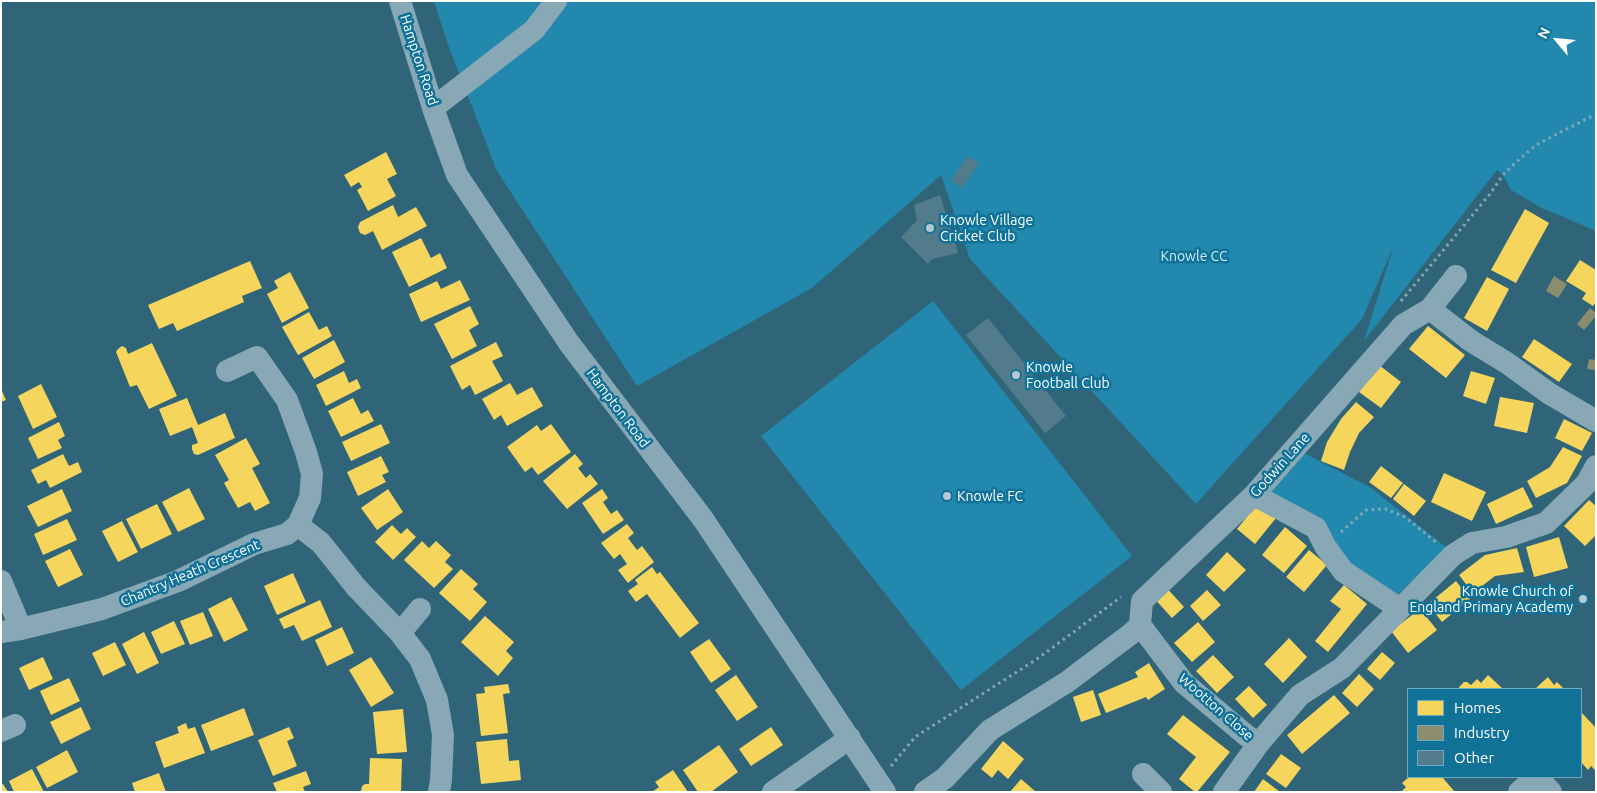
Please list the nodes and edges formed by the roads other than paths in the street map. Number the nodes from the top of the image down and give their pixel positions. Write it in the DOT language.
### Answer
graph roads {
  1 [pos="400,1"];
  2 [pos="556,1"];
  3 [pos="434,108"];
  4 [pos="1456,276"];
  5 [pos="1430,309"];
  6 [pos="228,372"];
  7 [pos="1596,421"];
  8 [pos="1596,466"];
  9 [pos="1254,495"];
  10 [pos="298,525"];
  11 [pos="1,581"];
  12 [pos="420,609"];
  13 [pos="1400,609"];
  14 [pos="1140,625"];
  15 [pos="11,631"];
  16 [pos="400,633"];
  17 [pos="850,738"];
  18 [pos="1260,744"];
  19 [pos="1142,774"];
  20 [pos="1535,778"];
  21 [pos="1537,778"];
  22 [pos="948,785"];
  23 [pos="881,787"];
  24 [pos="439,792"];
  25 [pos="773,792"];
  26 [pos="925,792"];
  27 [pos="1161,792"];
  28 [pos="1224,792"];
  29 [pos="1519,792"];
  30 [pos="1551,792"];
  1 -- 3 [label="street, Hampton Road"];
  2 -- 3 [label="street"];
  3 -- 17 [label="street, Hampton Road"];
  4 -- 5 [label="street, Godwin Lane"];
  5 -- 7 [label="street"];
  5 -- 9 [label="street, Godwin Lane"];
  6 -- 10 [label="street"];
  8 -- 13 [label="street, Wootton Close"];
  9 -- 13 [label="street"];
  9 -- 14 [label="street, Godwin Lane"];
  10 -- 15 [label="street, Chantry Heath Crescent"];
  10 -- 16 [label="street"];
  11 -- 15 [label="street, Chantry Heath Crescent"];
  12 -- 16 [label="street"];
  13 -- 18 [label="street, Wootton Close"];
  14 -- 18 [label="street, Wootton Close"];
  14 -- 22 [label="street"];
  16 -- 24 [label="street"];
  17 -- 23 [label="street, Hampton Road"];
  17 -- 25 [label="street"];
  18 -- 28 [label="street"];
  19 -- 27 [label="street"];
  20 -- 29 [label="street"];
  21 -- 30 [label="street"];
  22 -- 26 [label="street"];
}
